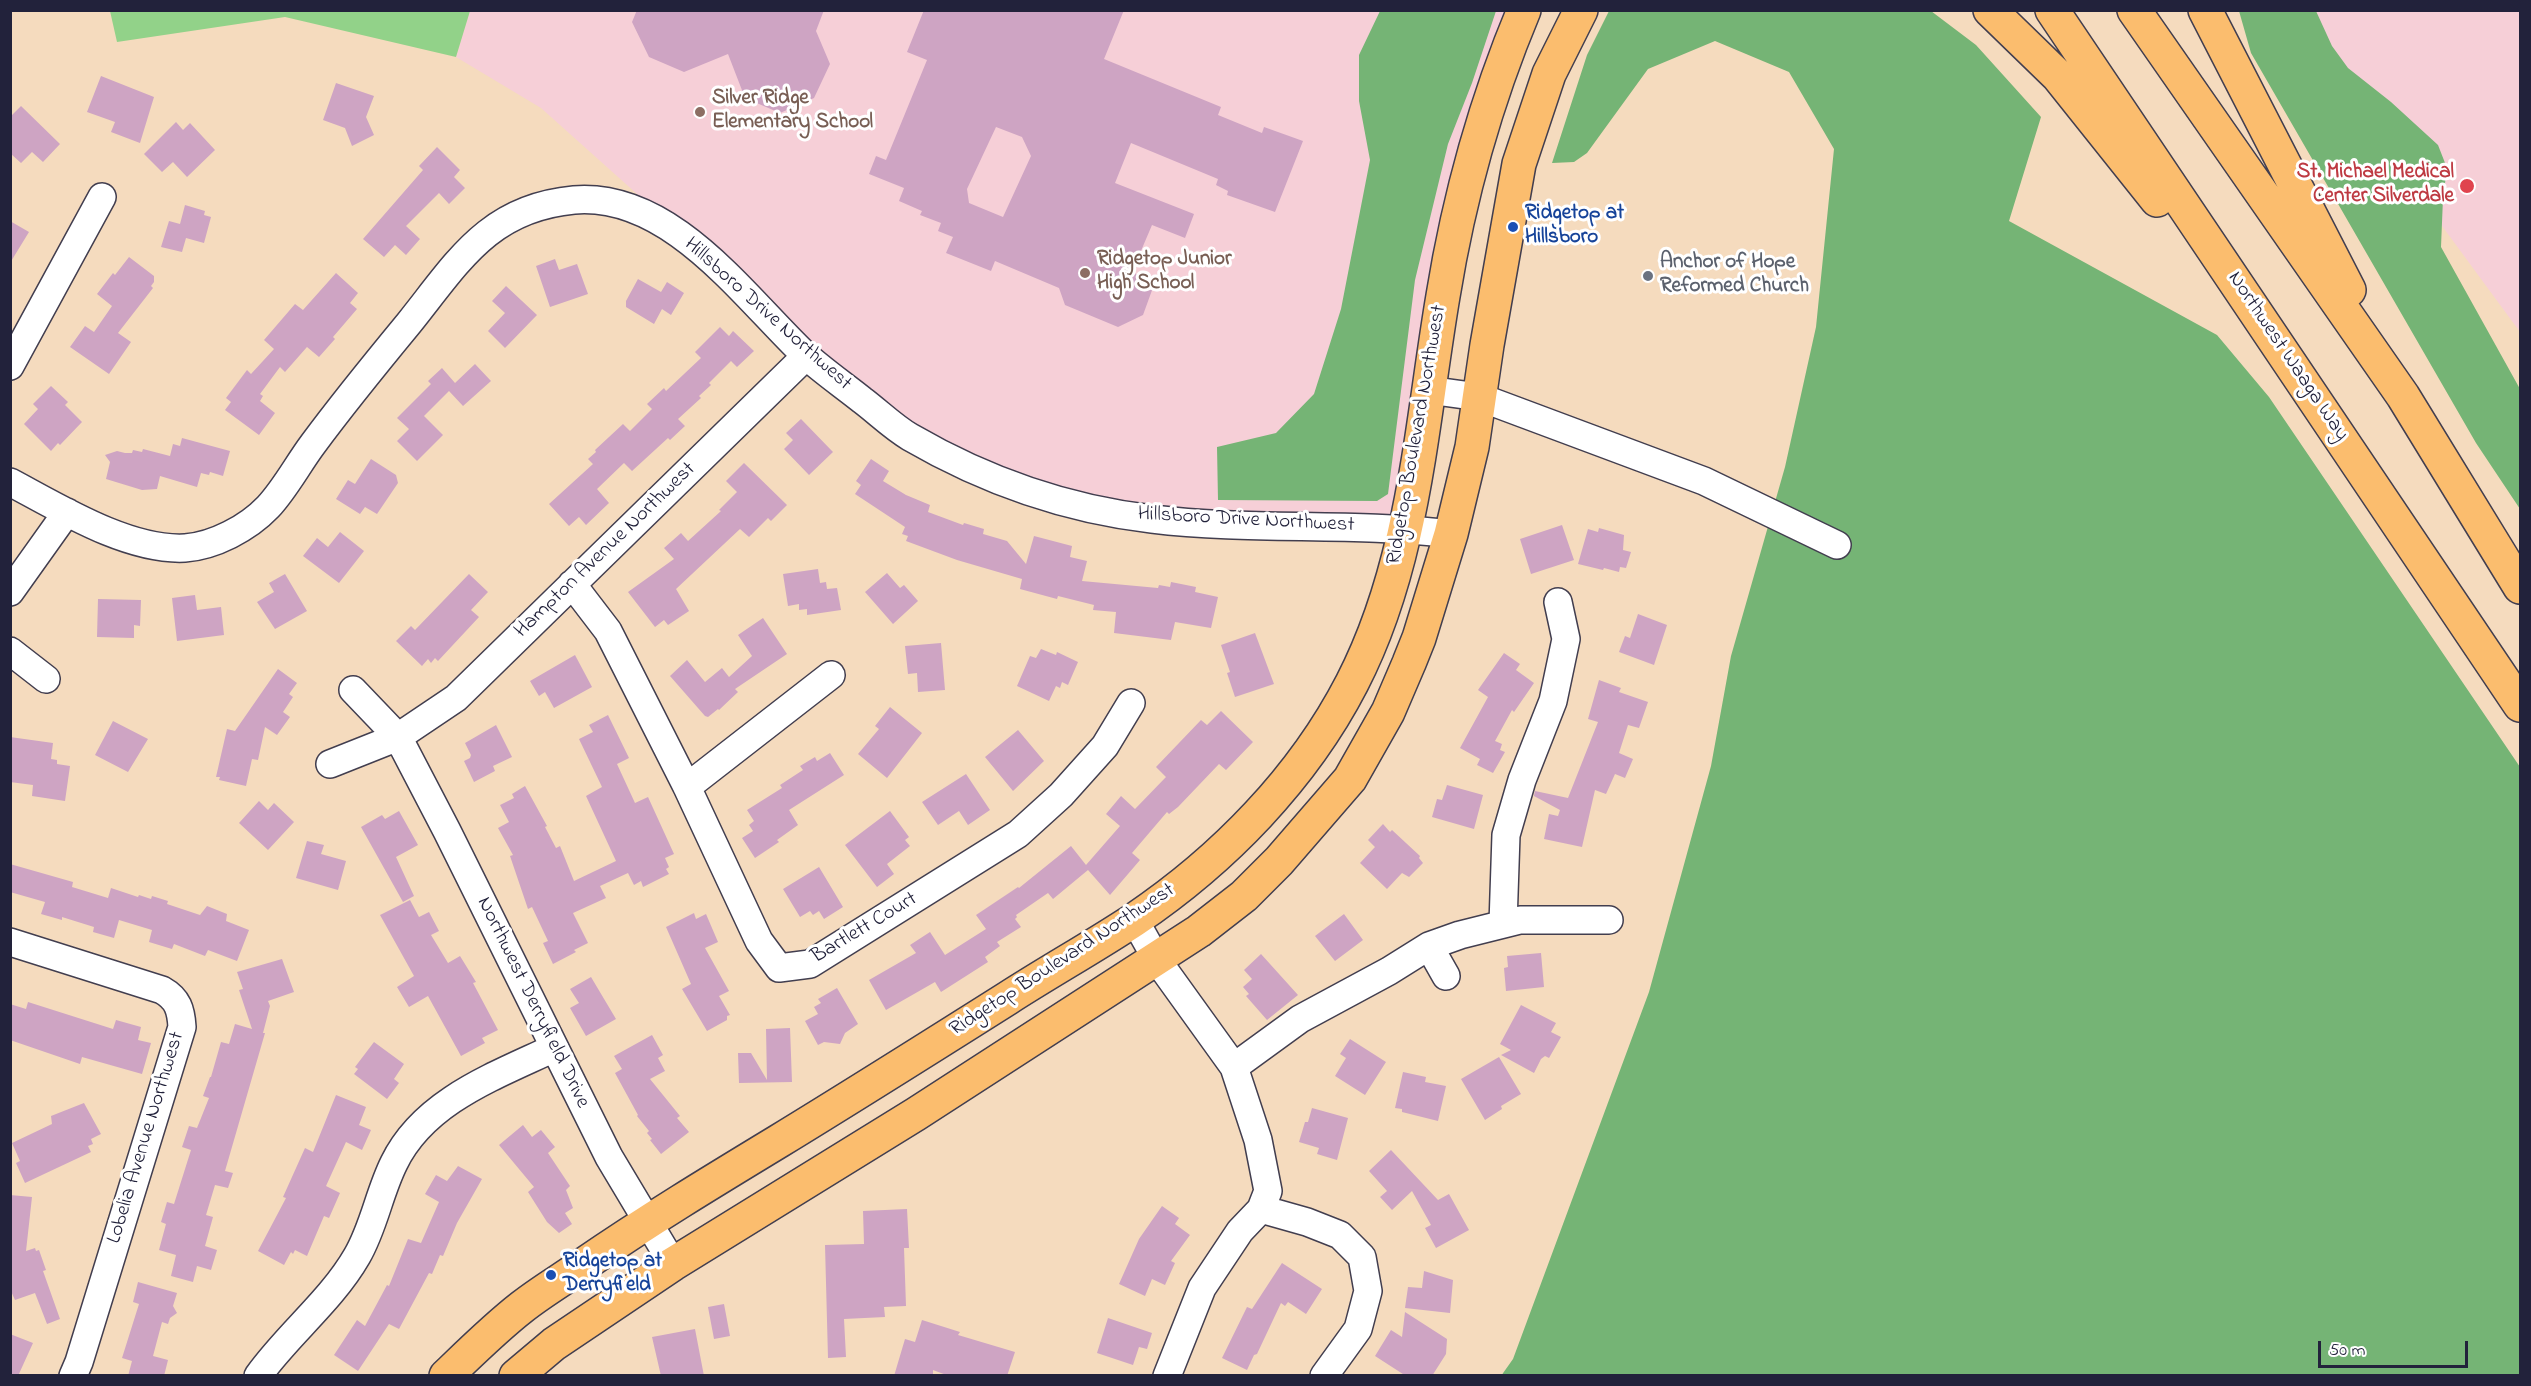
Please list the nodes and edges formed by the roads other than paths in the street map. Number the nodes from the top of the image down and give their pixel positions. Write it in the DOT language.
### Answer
graph roads {
  1 [pos="1524,10"];
  2 [pos="1581,10"];
  3 [pos="1990,10"];
  4 [pos="2052,10"];
  5 [pos="2134,10"];
  6 [pos="2205,10"];
  7 [pos="102,197"];
  8 [pos="806,356"];
  9 [pos="10,366"];
  10 [pos="1428,390"];
  11 [pos="2403,396"];
  12 [pos="1479,397"];
  13 [pos="2319,403"];
  14 [pos="10,482"];
  15 [pos="67,512"];
  16 [pos="1407,529"];
  17 [pos="1451,534"];
  18 [pos="1837,544"];
  19 [pos="572,584"];
  20 [pos="2520,587"];
  21 [pos="10,592"];
  22 [pos="1558,602"];
  23 [pos="10,651"];
  24 [pos="831,675"];
  25 [pos="46,679"];
  26 [pos="353,690"];
  27 [pos="1131,703"];
  28 [pos="2520,705"];
  29 [pos="398,737"];
  30 [pos="330,764"];
  31 [pos="687,787"];
  32 [pos="1134,919"];
  33 [pos="1609,920"];
  34 [pos="1503,924"];
  35 [pos="10,942"];
  36 [pos="1429,946"];
  37 [pos="1158,960"];
  38 [pos="1446,976"];
  39 [pos="554,1048"];
  40 [pos="1234,1067"];
  41 [pos="1261,1209"];
  42 [pos="647,1221"];
  43 [pos="673,1264"];
  44 [pos="73,1376"];
  45 [pos="258,1376"];
  46 [pos="446,1376"];
  47 [pos="516,1376"];
  48 [pos="1167,1376"];
  49 [pos="1324,1376"];
  1 -- 10 [label="main road, Ridgetop Boulevard Northwest"];
  2 -- 12 [label="main road"];
  3 -- 13 [label="main road"];
  4 -- 13 [label="main road, Northwest Waaga Way"];
  5 -- 11 [label="main road"];
  6 -- 11 [label="main road"];
  7 -- 9 [label="street"];
  8 -- 15 [label="street, Hillsboro Drive Northwest"];
  8 -- 16 [label="street, Hillsboro Drive Northwest"];
  8 -- 19 [label="street, Hampton Avenue Northwest"];
  10 -- 12 [label="street"];
  10 -- 16 [label="main road, Ridgetop Boulevard Northwest"];
  11 -- 20 [label="main road"];
  12 -- 17 [label="main road"];
  12 -- 18 [label="street"];
  13 -- 28 [label="main road, Northwest Waaga Way"];
  14 -- 15 [label="street, Hillsboro Drive Northwest"];
  15 -- 21 [label="street"];
  16 -- 17 [label="street, Hillsboro Drive Northwest"];
  16 -- 32 [label="main road, Ridgetop Boulevard Northwest"];
  17 -- 37 [label="main road"];
  19 -- 29 [label="street, Hampton Avenue Northwest"];
  19 -- 31 [label="street, Bartlett Court"];
  22 -- 34 [label="street"];
  23 -- 25 [label="street"];
  24 -- 31 [label="street"];
  26 -- 29 [label="street, Northwest Derryfield Drive"];
  27 -- 31 [label="street, Bartlett Court"];
  29 -- 30 [label="street, Hampton Avenue Northwest"];
  29 -- 39 [label="street, Northwest Derryfield Drive"];
  32 -- 37 [label="street"];
  32 -- 42 [label="main road, Ridgetop Boulevard Northwest"];
  33 -- 34 [label="street"];
  34 -- 36 [label="street"];
  35 -- 44 [label="street, Lobelia Avenue Northwest"];
  36 -- 38 [label="street"];
  36 -- 40 [label="street"];
  37 -- 40 [label="street"];
  37 -- 43 [label="main road"];
  39 -- 42 [label="street, Northwest Derryfield Drive"];
  39 -- 45 [label="street"];
  40 -- 41 [label="street"];
  41 -- 48 [label="street"];
  41 -- 49 [label="street"];
  42 -- 43 [label="street, Northwest Derryfield Drive"];
  42 -- 46 [label="main road, Ridgetop Boulevard Northwest"];
  43 -- 47 [label="main road"];
}
